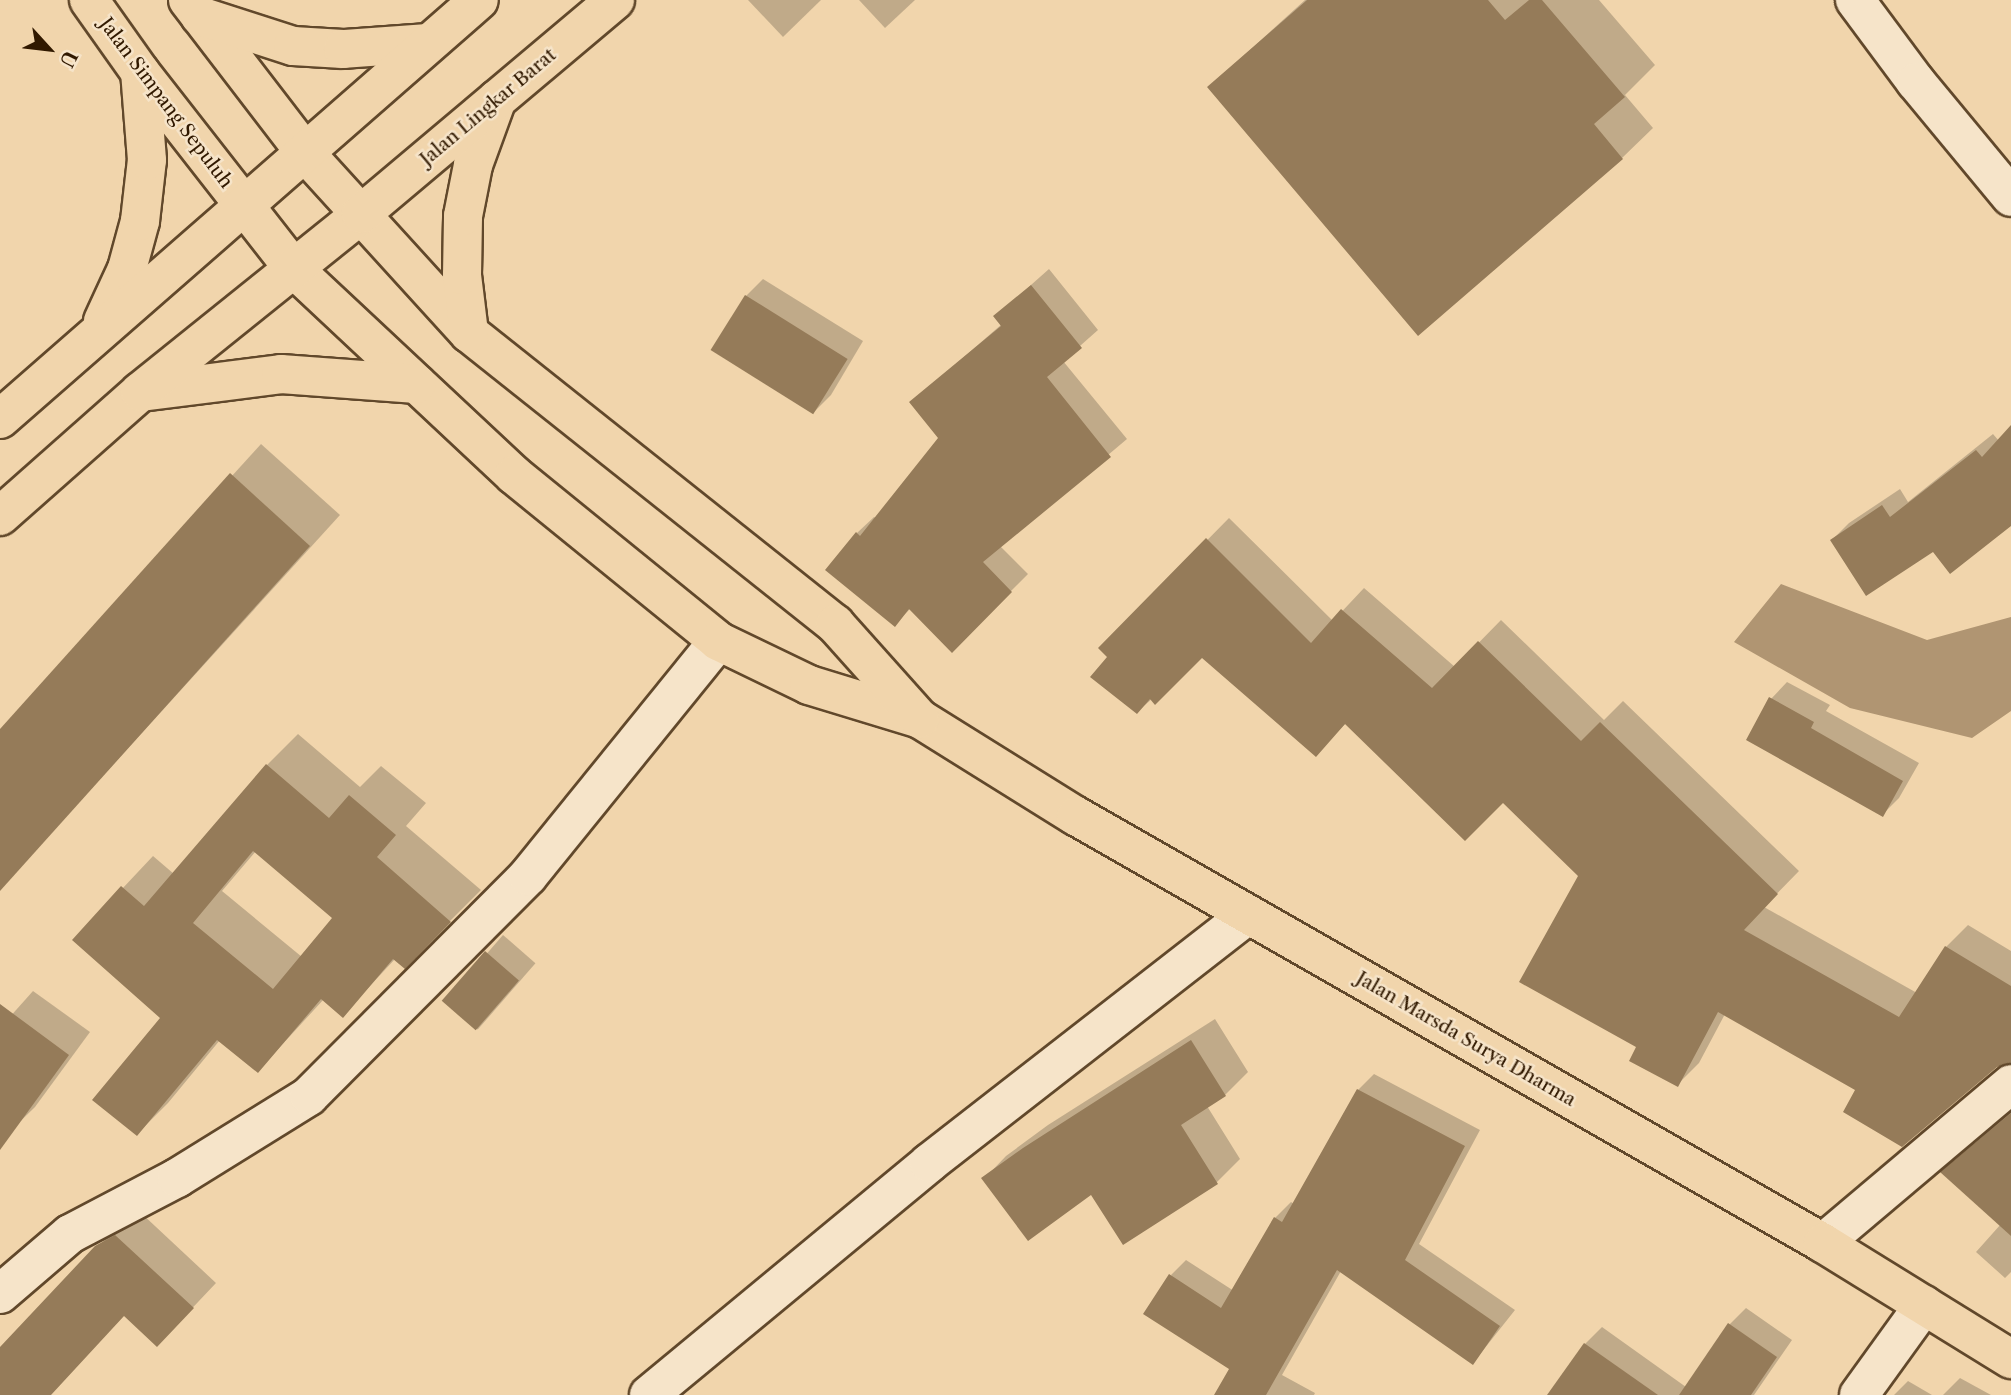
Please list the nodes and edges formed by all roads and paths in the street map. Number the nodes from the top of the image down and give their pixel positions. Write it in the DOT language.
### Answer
graph roads {
  1 [pos="89,0"];
  2 [pos="479,0"];
  3 [pos="615,0"];
  4 [pos="1855,0"];
  5 [pos="194,8"];
  6 [pos="427,43"];
  7 [pos="140,72"];
  8 [pos="498,97"];
  9 [pos="306,154"];
  10 [pos="2011,197"];
  11 [pos="243,206"];
  12 [pos="361,214"];
  13 [pos="293,268"];
  14 [pos="97,333"];
  15 [pos="469,333"];
  16 [pos="417,384"];
  17 [pos="140,392"];
  18 [pos="0,419"];
  19 [pos="0,516"];
  20 [pos="718,641"];
  21 [pos="920,719"];
  22 [pos="1248,915"];
  23 [pos="2011,1084"];
  24 [pos="1824,1242"];
  25 [pos="0,1294"];
  26 [pos="1924,1305"];
  27 [pos="2011,1359"];
  28 [pos="649,1395"];
  29 [pos="1859,1395"];
  1 -- 7 [label="highway, Jalan Simpang Sepuluh"];
  2 -- 6 [label="highway"];
  3 -- 8 [label="highway, Jalan Lingkar Barat"];
  4 -- 10 [label="street"];
  5 -- 6 [label="highway"];
  5 -- 9 [label="highway"];
  6 -- 9 [label="highway"];
  7 -- 11 [label="highway, Jalan Simpang Sepuluh"];
  7 -- 14 [label="highway"];
  8 -- 12 [label="highway, Jalan Lingkar Barat"];
  8 -- 15 [label="highway"];
  9 -- 11 [label="highway"];
  9 -- 12 [label="highway"];
  11 -- 13 [label="highway, Jalan Simpang Sepuluh"];
  11 -- 14 [label="highway"];
  12 -- 13 [label="highway, Jalan Lingkar Barat"];
  12 -- 15 [label="highway"];
  13 -- 16 [label="highway, Jalan Simpang Sepuluh"];
  13 -- 17 [label="highway, Jalan Lingkar Barat"];
  14 -- 18 [label="highway"];
  15 -- 21 [label="highway"];
  16 -- 17 [label="highway"];
  16 -- 20 [label="highway, Jalan Simpang Sepuluh"];
  17 -- 19 [label="highway, Jalan Lingkar Barat"];
  20 -- 21 [label="highway, Jalan Simpang Sepuluh"];
  20 -- 25 [label="street"];
  21 -- 22 [label="highway, Jalan Marsda Surya Dharma"];
  22 -- 24 [label="highway, Jalan Marsda Surya Dharma"];
  22 -- 28 [label="street"];
  23 -- 24 [label="street"];
  24 -- 26 [label="highway, Jalan Marsda Surya Dharma"];
  26 -- 27 [label="highway, Jalan Marsda Surya Dharma"];
  26 -- 29 [label="street"];
}
